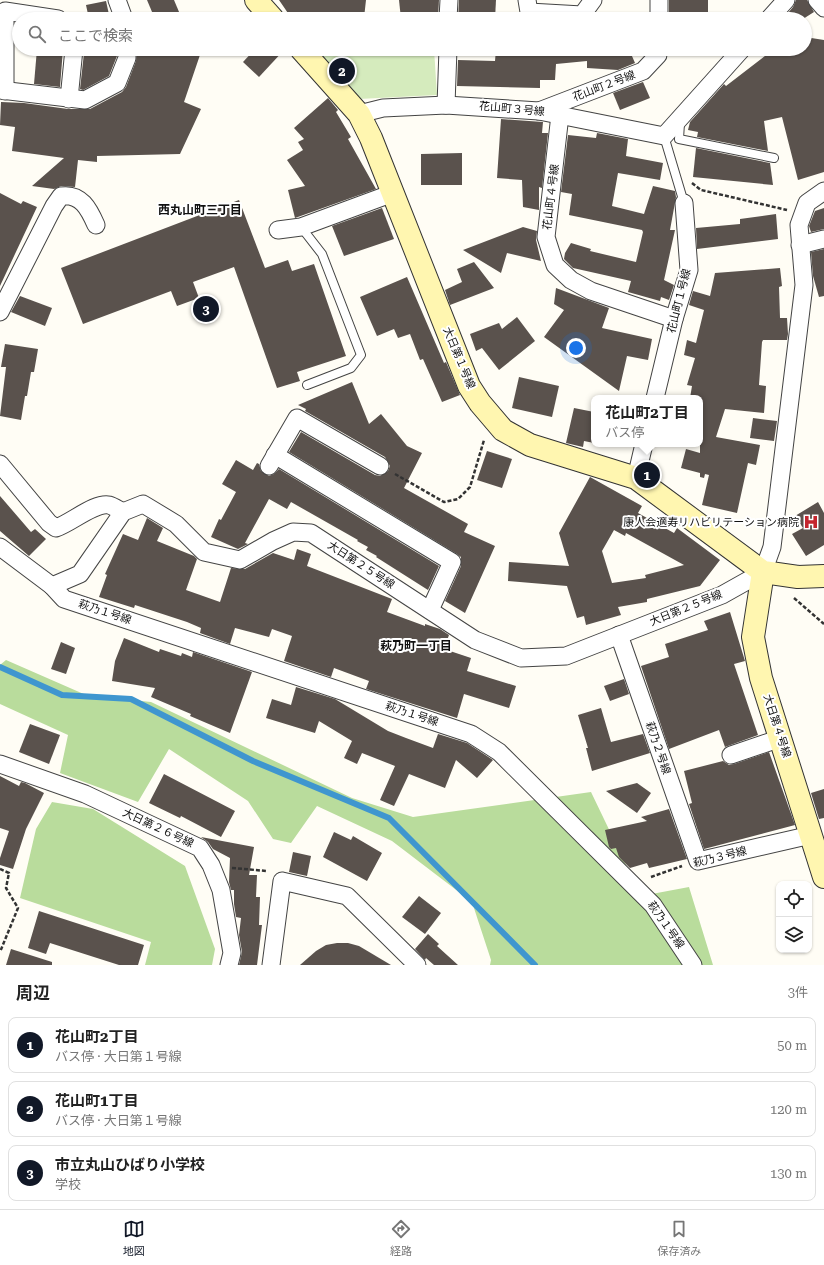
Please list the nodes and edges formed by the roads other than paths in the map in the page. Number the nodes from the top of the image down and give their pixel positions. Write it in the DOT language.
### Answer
graph roads {
  1 [pos="117,0"];
  2 [pos="256,0"];
  3 [pos="449,0"];
  4 [pos="527,0"];
  5 [pos="593,0"];
  6 [pos="659,0"];
  7 [pos="786,0"];
  8 [pos="817,0"];
  9 [pos="824,8"];
  10 [pos="12,12"];
  11 [pos="121,12"];
  12 [pos="267,12"];
  13 [pos="448,12"];
  14 [pos="529,12"];
  15 [pos="584,12"];
  16 [pos="659,12"];
  17 [pos="775,12"];
  18 [pos="73,56"];
  19 [pos="127,56"];
  20 [pos="307,56"];
  21 [pos="448,56"];
  22 [pos="657,56"];
  23 [pos="736,56"];
  24 [pos="2,90"];
  25 [pos="69,99"];
  26 [pos="446,104"];
  27 [pos="539,110"];
  28 [pos="358,114"];
  29 [pos="560,115"];
  30 [pos="680,117"];
  31 [pos="664,136"];
  32 [pos="774,158"];
  33 [pos="824,191"];
  34 [pos="393,194"];
  35 [pos="684,203"];
  36 [pos="96,225"];
  37 [pos="301,227"];
  38 [pos="278,230"];
  39 [pos="824,239"];
  40 [pos="800,245"];
  41 [pos="0,312"];
  42 [pos="674,319"];
  43 [pos="307,385"];
  44 [pos="656,395"];
  45 [pos="643,447"];
  46 [pos="0,464"];
  47 [pos="380,466"];
  48 [pos="636,478"];
  49 [pos="123,512"];
  50 [pos="0,547"];
  51 [pos="763,572"];
  52 [pos="824,576"];
  53 [pos="52,586"];
  54 [pos="430,610"];
  55 [pos="619,635"];
  56 [pos="781,738"];
  57 [pos="731,756"];
  58 [pos="0,764"];
  59 [pos="811,835"];
  60 [pos="698,861"];
  61 [pos="824,877"];
  62 [pos="229,965"];
  63 [pos="271,965"];
  64 [pos="418,965"];
  65 [pos="694,965"];
  1 -- 11 [label="street"];
  2 -- 12 [label="street"];
  3 -- 13 [label="street"];
  4 -- 14 [label="street"];
  5 -- 15 [label="street"];
  6 -- 16 [label="street"];
  7 -- 17 [label="street"];
  8 -- 9 [label="street"];
  10 -- 24 [label="street"];
  18 -- 25 [label="street"];
  19 -- 25 [label="street"];
  20 -- 28 [label="street, 大日第１号線"];
  21 -- 26 [label="street"];
  22 -- 27 [label="street, 花山町２号線"];
  23 -- 30 [label="street"];
  24 -- 25 [label="street"];
  26 -- 27 [label="street, 花山町３号線"];
  26 -- 28 [label="street, 花山町３号線"];
  27 -- 29 [label="street, 花山町３号線"];
  28 -- 34 [label="street, 大日第１号線"];
  29 -- 31 [label="street, 花山町３号線"];
  29 -- 42 [label="street, 花山町４号線"];
  30 -- 31 [label="street"];
  30 -- 32 [label="lane"];
  31 -- 35 [label="lane"];
  33 -- 40 [label="street"];
  34 -- 37 [label="street"];
  34 -- 48 [label="street, 大日第１号線"];
  35 -- 42 [label="street, 花山町１号線"];
  36 -- 41 [label="street"];
  37 -- 38 [label="street"];
  37 -- 43 [label="lane"];
  39 -- 40 [label="street"];
  40 -- 51 [label="street"];
  42 -- 44 [label="street, 花山町１号線"];
  45 -- 48 [label="street"];
  46 -- 49 [label="street"];
  47 -- 54 [label="street"];
  48 -- 51 [label="street, 大日第１号線"];
  49 -- 53 [label="street"];
  49 -- 54 [label="street, 大日第２５号線"];
  50 -- 53 [label="street"];
  51 -- 52 [label="street, 大日第１号線"];
  51 -- 55 [label="street, 大日第２５号線"];
  51 -- 56 [label="street, 大日第４号線"];
  53 -- 65 [label="street, 萩乃１号線"];
  54 -- 55 [label="street, 大日第２５号線"];
  55 -- 60 [label="street, 萩乃２号線"];
  56 -- 57 [label="street"];
  56 -- 59 [label="street, 大日第４号線"];
  58 -- 62 [label="street, 大日第２６号線"];
  59 -- 60 [label="street, 萩乃３号線"];
  59 -- 61 [label="street, 大日第４号線"];
  63 -- 64 [label="street"];
}
